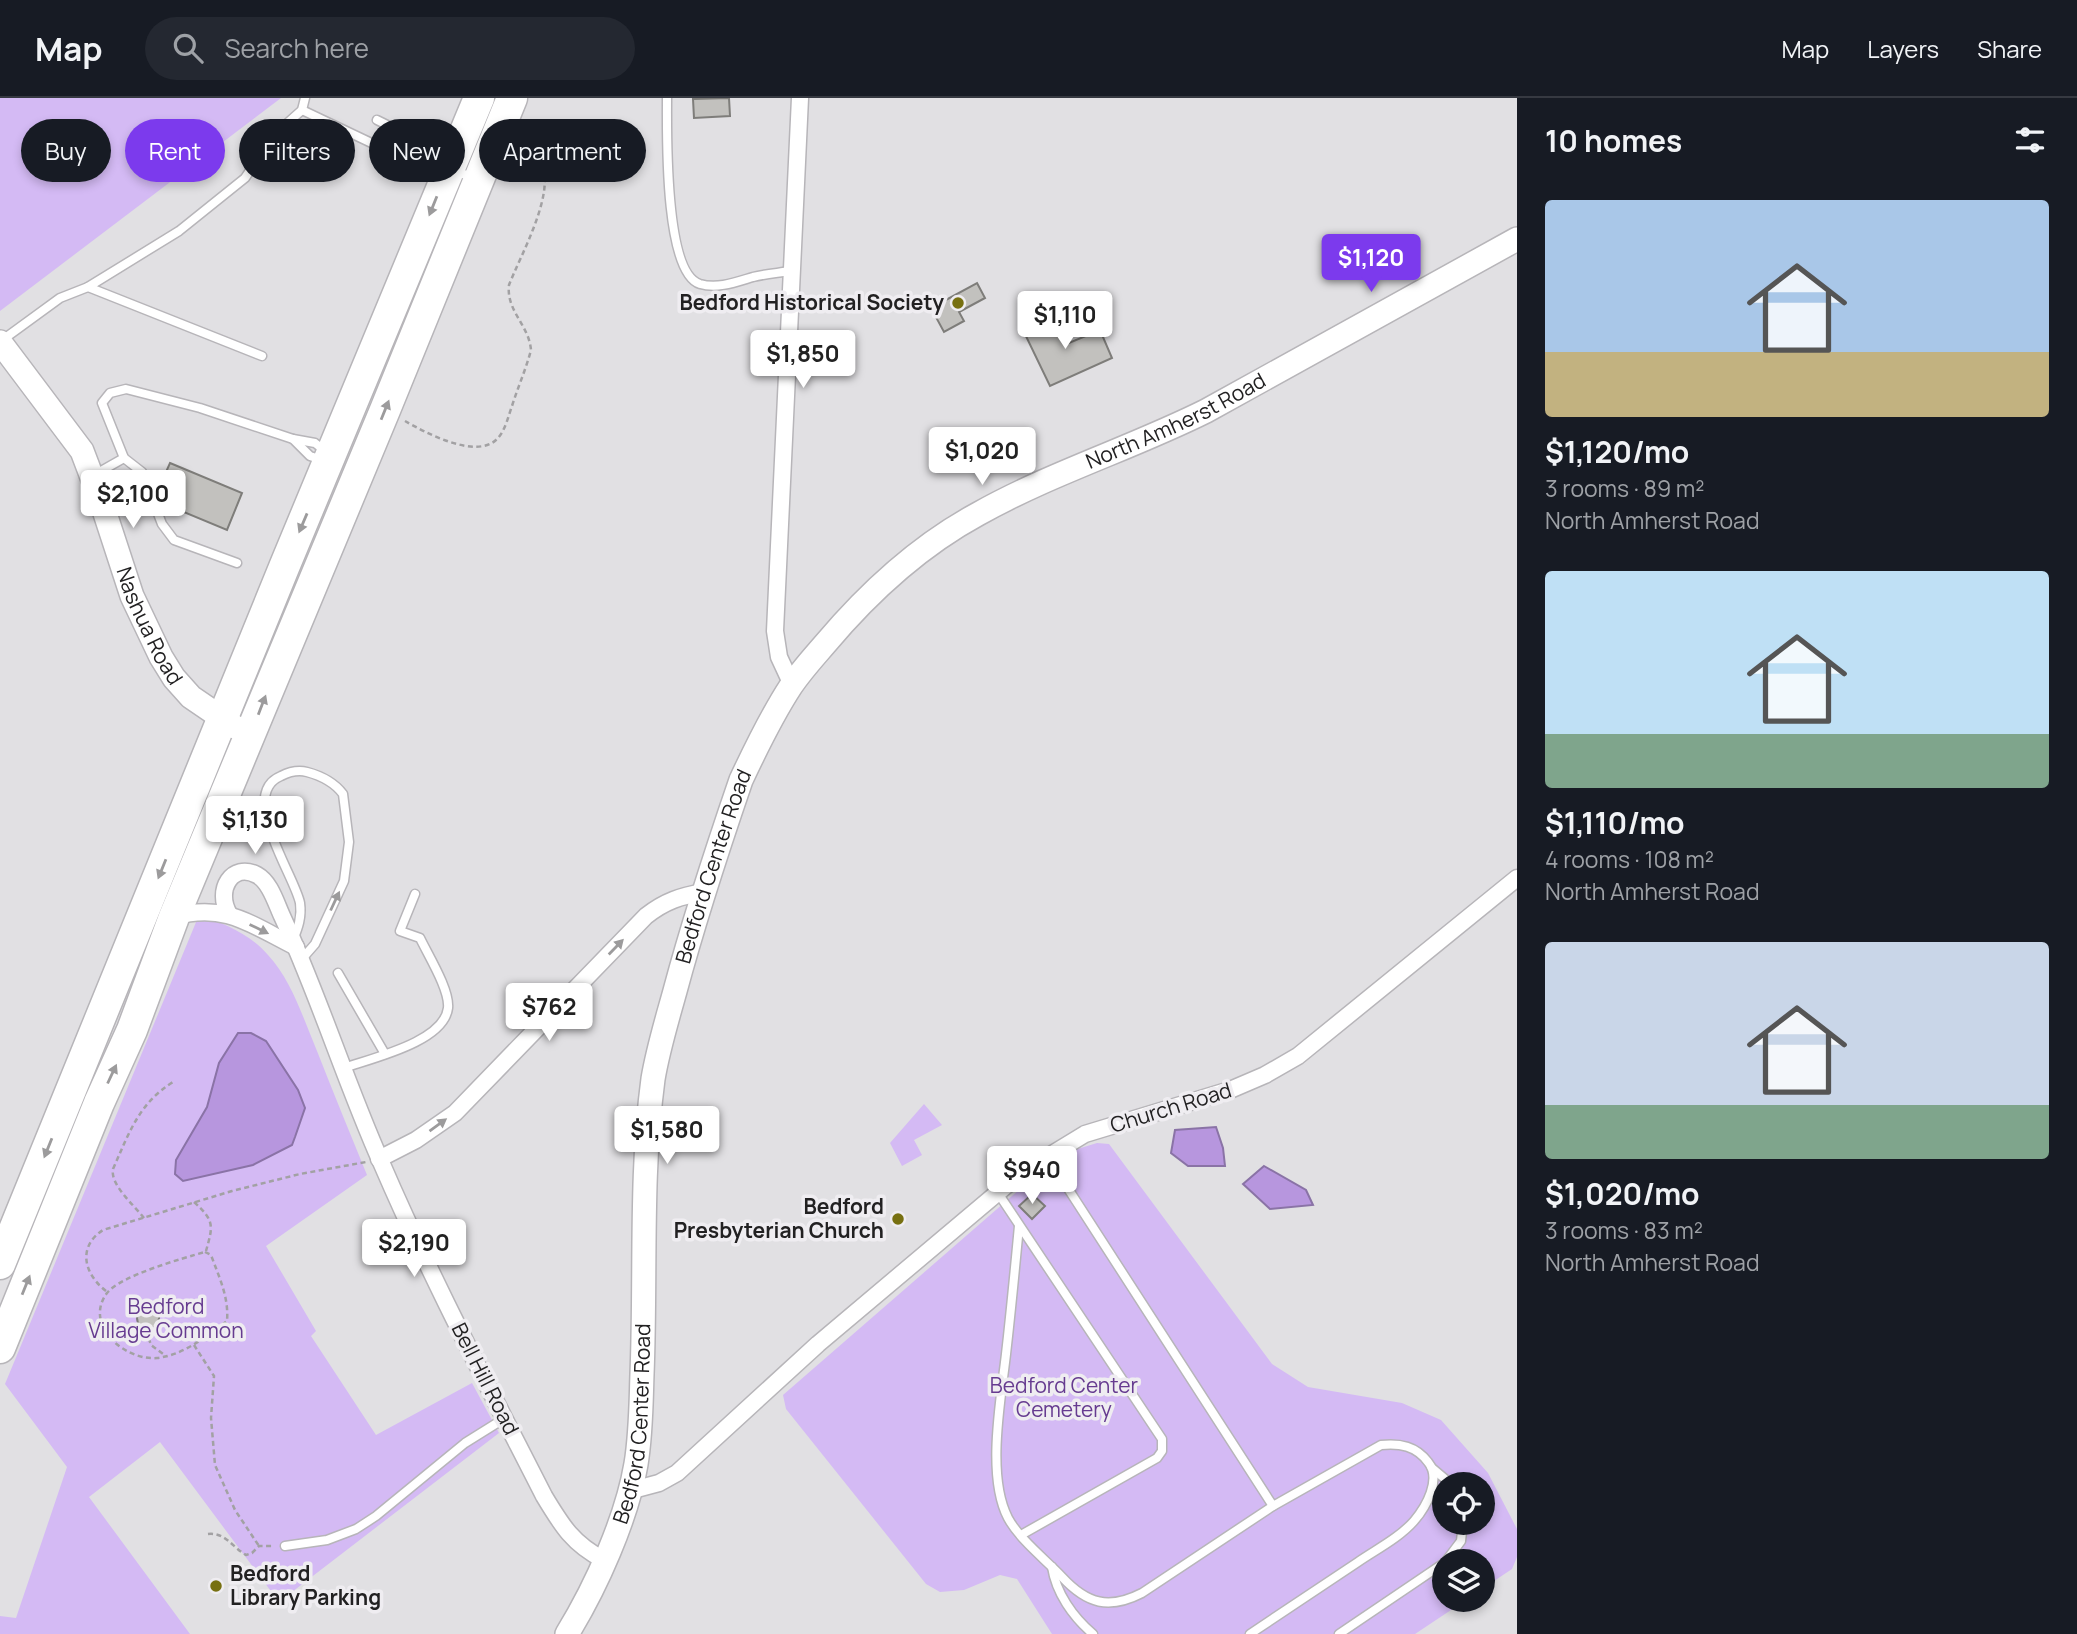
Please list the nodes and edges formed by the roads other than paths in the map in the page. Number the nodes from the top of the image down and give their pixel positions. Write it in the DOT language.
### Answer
graph roads {
  1 [pos="305,98"];
  2 [pos="478,98"];
  3 [pos="512,98"];
  4 [pos="667,98"];
  5 [pos="800,98"];
  6 [pos="302,110"];
  7 [pos="503,119"];
  8 [pos="465,129"];
  9 [pos="369,143"];
  10 [pos="465,171"];
  11 [pos="465,171"];
  12 [pos="479,177"];
  13 [pos="444,182"];
  14 [pos="1517,239"];
  15 [pos="790,271"];
  16 [pos="88,287"];
  17 [pos="0,342"];
  18 [pos="262,356"];
  19 [pos="293,439"];
  20 [pos="124,458"];
  21 [pos="344,467"];
  22 [pos="92,477"];
  23 [pos="237,563"];
  24 [pos="792,685"];
  25 [pos="222,720"];
  26 [pos="250,736"];
  27 [pos="1517,878"];
  28 [pos="704,892"];
  29 [pos="415,894"];
  30 [pos="229,914"];
  31 [pos="174,917"];
  32 [pos="297,949"];
  33 [pos="338,973"];
  34 [pos="385,1054"];
  35 [pos="344,1068"];
  36 [pos="1047,1156"];
  37 [pos="379,1159"];
  38 [pos="998,1193"];
  39 [pos="1019,1226"];
  40 [pos="0,1264"];
  41 [pos="0,1348"];
  42 [pos="505,1418"];
  43 [pos="1432,1468"];
  44 [pos="1437,1472"];
  45 [pos="629,1491"];
  46 [pos="1273,1506"];
  47 [pos="1021,1535"];
  48 [pos="285,1546"];
  49 [pos="604,1560"];
  50 [pos="1052,1567"];
  51 [pos="1432,1571"];
  52 [pos="567,1634"];
  53 [pos="1093,1634"];
  54 [pos="1250,1634"];
  55 [pos="1339,1634"];
  1 -- 6 [label="lane"];
  2 -- 8 [label="highway"];
  3 -- 7 [label="highway"];
  4 -- 15 [label="lane"];
  5 -- 15 [label="street"];
  6 -- 9 [label="lane"];
  6 -- 16 [label="lane"];
  10 -- 12 [label="lane"];
  11 -- 12 [label="lane"];
  21 -- 12 [label="highway, one-way"];
  13 -- 21 [label="highway, one-way"];
  14 -- 24 [label="street, North Amherst Road"];
  15 -- 24 [label="street"];
  16 -- 17 [label="lane"];
  16 -- 18 [label="lane"];
  17 -- 22 [label="street, Nashua Road"];
  19 -- 20 [label="lane"];
  19 -- 21 [label="lane"];
  19 -- 21 [label="lane"];
  20 -- 22 [label="lane"];
  20 -- 23 [label="lane"];
  21 -- 25 [label="highway, one-way"];
  26 -- 21 [label="highway, one-way"];
  22 -- 25 [label="street, Nashua Road"];
  24 -- 28 [label="street, Bedford Center Road"];
  25 -- 26 [label="street, Nashua Road"];
  25 -- 40 [label="highway, one-way"];
  26 -- 31 [label="highway"];
  27 -- 36 [label="street, Church Road"];
  37 -- 28 [label="street, one-way"];
  28 -- 45 [label="street, Bedford Center Road"];
  29 -- 34 [label="lane"];
  30 -- 31 [label="street"];
  30 -- 32 [label="street, one-way"];
  30 -- 32 [label="street, Bell Hill Road"];
  41 -- 31 [label="highway, one-way"];
  32 -- 32 [label="lane, one-way"];
  32 -- 35 [label="street, Bell Hill Road"];
  33 -- 34 [label="lane"];
  34 -- 35 [label="lane"];
  35 -- 37 [label="street, Bell Hill Road"];
  36 -- 38 [label="street, Church Road"];
  36 -- 46 [label="lane"];
  37 -- 42 [label="street, Bell Hill Road"];
  38 -- 39 [label="lane"];
  38 -- 45 [label="street, Church Road"];
  39 -- 47 [label="lane"];
  39 -- 47 [label="lane"];
  42 -- 48 [label="lane"];
  42 -- 49 [label="street, Bell Hill Road"];
  43 -- 44 [label="lane"];
  43 -- 46 [label="lane"];
  43 -- 54 [label="lane"];
  45 -- 49 [label="street, Bedford Center Road"];
  46 -- 50 [label="lane"];
  47 -- 50 [label="lane"];
  49 -- 52 [label="street, Bedford Center Road"];
  50 -- 53 [label="lane"];
  51 -- 55 [label="lane"];
}
